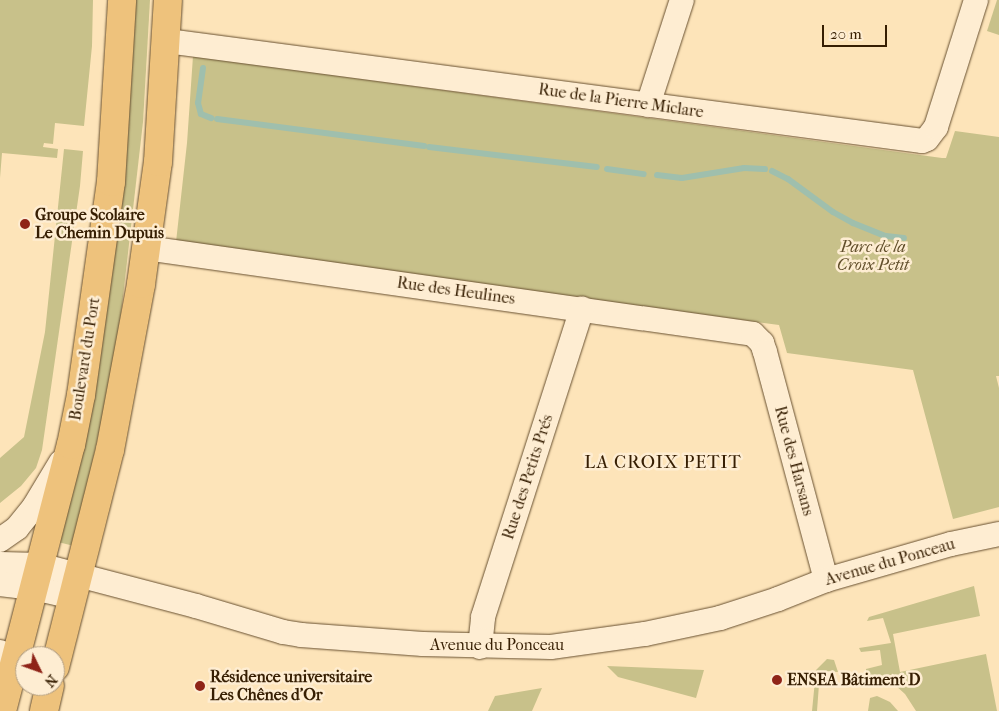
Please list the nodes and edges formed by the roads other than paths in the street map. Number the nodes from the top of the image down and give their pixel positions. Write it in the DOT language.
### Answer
graph roads {
  1 [pos="122,0"];
  2 [pos="168,0"];
  3 [pos="682,0"];
  4 [pos="969,2"];
  5 [pos="167,41"];
  6 [pos="648,105"];
  7 [pos="146,248"];
  8 [pos="582,309"];
  9 [pos="762,343"];
  10 [pos="70,445"];
  11 [pos="999,534"];
  12 [pos="0,540"];
  13 [pos="0,564"];
  14 [pos="37,577"];
  15 [pos="826,580"];
  16 [pos="0,584"];
  17 [pos="76,587"];
  18 [pos="61,646"];
  19 [pos="480,646"];
  20 [pos="0,652"];
  21 [pos="48,696"];
  22 [pos="4,706"];
  23 [pos="44,711"];
  1 -- 10 [label="main road, Boulevard du Port"];
  2 -- 5 [label="main road"];
  3 -- 6 [label="street"];
  4 -- 6 [label="street, Rue de la Pierre Miclare"];
  5 -- 6 [label="street, Rue de la Pierre Miclare"];
  5 -- 7 [label="main road"];
  7 -- 8 [label="street, Rue des Heulines"];
  7 -- 17 [label="main road"];
  8 -- 9 [label="street, Rue des Heulines"];
  8 -- 19 [label="street, Rue des Petits Prés"];
  9 -- 15 [label="street, Rue des Harsans"];
  10 -- 12 [label="street"];
  10 -- 14 [label="main road, Boulevard du Port"];
  11 -- 15 [label="street, Avenue du Ponceau"];
  13 -- 14 [label="street"];
  14 -- 16 [label="street"];
  14 -- 17 [label="street, Avenue du Ponceau"];
  14 -- 22 [label="main road, Boulevard du Port"];
  15 -- 19 [label="street, Avenue du Ponceau"];
  17 -- 18 [label="main road"];
  17 -- 19 [label="street, Avenue du Ponceau"];
  20 -- 22 [label="street"];
  21 -- 23 [label="main road"];
}
